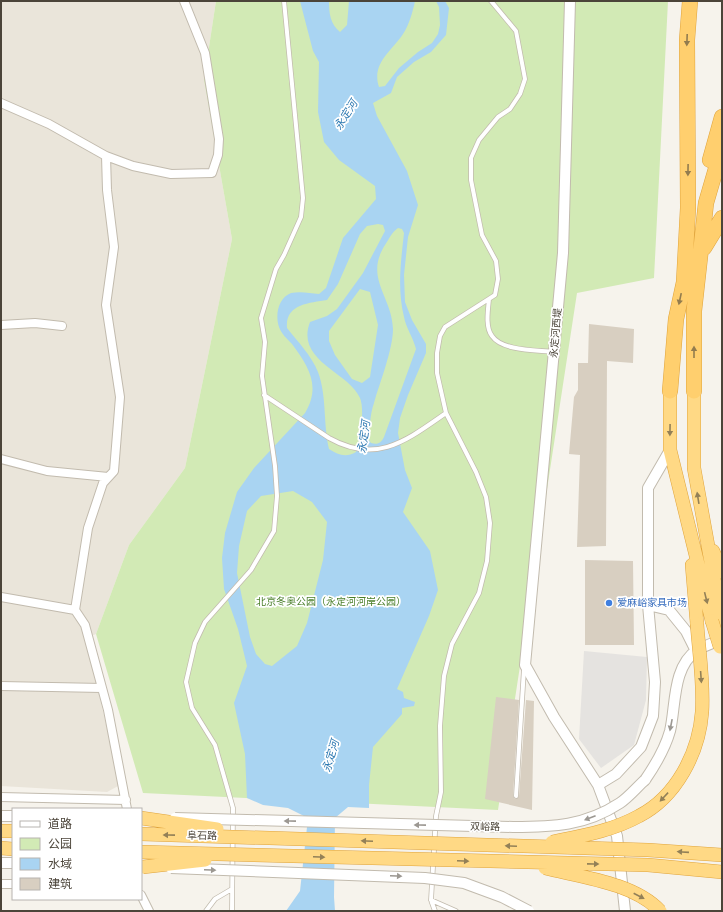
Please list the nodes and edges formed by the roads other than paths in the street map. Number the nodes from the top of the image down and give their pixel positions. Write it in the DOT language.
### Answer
graph roads {
  1 [pos="184,1"];
  2 [pos="284,1"];
  3 [pos="491,1"];
  4 [pos="570,1"];
  5 [pos="690,1"];
  6 [pos="1,103"];
  7 [pos="722,117"];
  8 [pos="722,148"];
  9 [pos="106,156"];
  10 [pos="722,218"];
  11 [pos="701,252"];
  12 [pos="684,282"];
  13 [pos="489,299"];
  14 [pos="1,325"];
  15 [pos="62,326"];
  16 [pos="554,352"];
  17 [pos="670,391"];
  18 [pos="694,391"];
  19 [pos="264,395"];
  20 [pos="446,413"];
  21 [pos="670,450"];
  22 [pos="1,459"];
  23 [pos="108,477"];
  24 [pos="688,526"];
  25 [pos="703,527"];
  26 [pos="722,572"];
  27 [pos="1,597"];
  28 [pos="648,605"];
  29 [pos="75,610"];
  30 [pos="718,621"];
  31 [pos="721,647"];
  32 [pos="696,651"];
  33 [pos="525,665"];
  34 [pos="1,686"];
  35 [pos="102,688"];
  36 [pos="598,785"];
  37 [pos="516,796"];
  38 [pos="1,797"];
  39 [pos="126,800"];
  40 [pos="127,808"];
  41 [pos="1,816"];
  42 [pos="12,816"];
  43 [pos="142,818"];
  44 [pos="142,818"];
  45 [pos="1,831"];
  46 [pos="12,831"];
  47 [pos="142,834"];
  48 [pos="264,837"];
  49 [pos="532,846"];
  50 [pos="1,848"];
  51 [pos="12,849"];
  52 [pos="142,852"];
  53 [pos="238,855"];
  54 [pos="722,855"];
  55 [pos="522,862"];
  56 [pos="1,863"];
  57 [pos="12,863"];
  58 [pos="142,867"];
  59 [pos="722,872"];
  60 [pos="1,884"];
  61 [pos="12,884"];
  62 [pos="232,889"];
  63 [pos="142,896"];
  64 [pos="431,900"];
  65 [pos="149,911"];
  66 [pos="206,911"];
  67 [pos="232,911"];
  68 [pos="435,911"];
  69 [pos="456,911"];
  70 [pos="529,911"];
  71 [pos="625,911"];
  72 [pos="660,911"];
  1 -- 9 [label="street"];
  2 -- 19 [label="lane"];
  3 -- 13 [label="lane"];
  4 -- 16 [label="street, 永定河西堤"];
  5 -- 12 [label="highway, one-way"];
  6 -- 9 [label="street"];
  7 -- 12 [label="highway"];
  8 -- 11 [label="highway"];
  9 -- 23 [label="street"];
  10 -- 11 [label="highway"];
  18 -- 11 [label="highway, one-way"];
  12 -- 17 [label="highway, one-way"];
  13 -- 16 [label="lane"];
  13 -- 20 [label="lane"];
  14 -- 15 [label="street"];
  16 -- 33 [label="street, 永定河西堤"];
  17 -- 21 [label="highway, one-way"];
  25 -- 18 [label="highway, one-way"];
  19 -- 20 [label="lane"];
  19 -- 62 [label="lane"];
  20 -- 64 [label="lane"];
  21 -- 24 [label="highway"];
  21 -- 28 [label="street"];
  22 -- 23 [label="street"];
  23 -- 29 [label="street"];
  24 -- 30 [label="highway, one-way"];
  24 -- 49 [label="highway, one-way, bridge"];
  25 -- 26 [label="highway"];
  25 -- 30 [label="highway"];
  27 -- 29 [label="street"];
  28 -- 32 [label="street"];
  28 -- 36 [label="street"];
  29 -- 35 [label="street"];
  30 -- 31 [label="highway, bridge"];
  31 -- 32 [label="street, 双峪路"];
  32 -- 43 [label="street, 双峪路, one-way, bridge"];
  33 -- 36 [label="street"];
  33 -- 37 [label="lane"];
  34 -- 35 [label="street"];
  35 -- 39 [label="street"];
  36 -- 71 [label="street"];
  38 -- 39 [label="street"];
  39 -- 40 [label="street"];
  41 -- 42 [label="street"];
  44 -- 48 [label="highway, bridge"];
  45 -- 46 [label="highway"];
  48 -- 47 [label="highway, 阜石路, one-way, bridge"];
  49 -- 48 [label="highway, 双峪路, one-way, bridge"];
  54 -- 49 [label="highway, 双峪路, one-way, bridge"];
  50 -- 51 [label="highway"];
  52 -- 53 [label="highway, 阜石路, bridge"];
  53 -- 55 [label="highway, one-way, bridge"];
  53 -- 58 [label="highway, bridge"];
  55 -- 59 [label="highway, one-way, bridge"];
  55 -- 72 [label="highway, one-way, bridge"];
  56 -- 57 [label="street"];
  58 -- 70 [label="street, one-way, bridge"];
  60 -- 61 [label="street"];
  62 -- 66 [label="lane"];
  62 -- 67 [label="lane"];
  63 -- 65 [label="street"];
  64 -- 68 [label="lane"];
  64 -- 69 [label="lane"];
}
